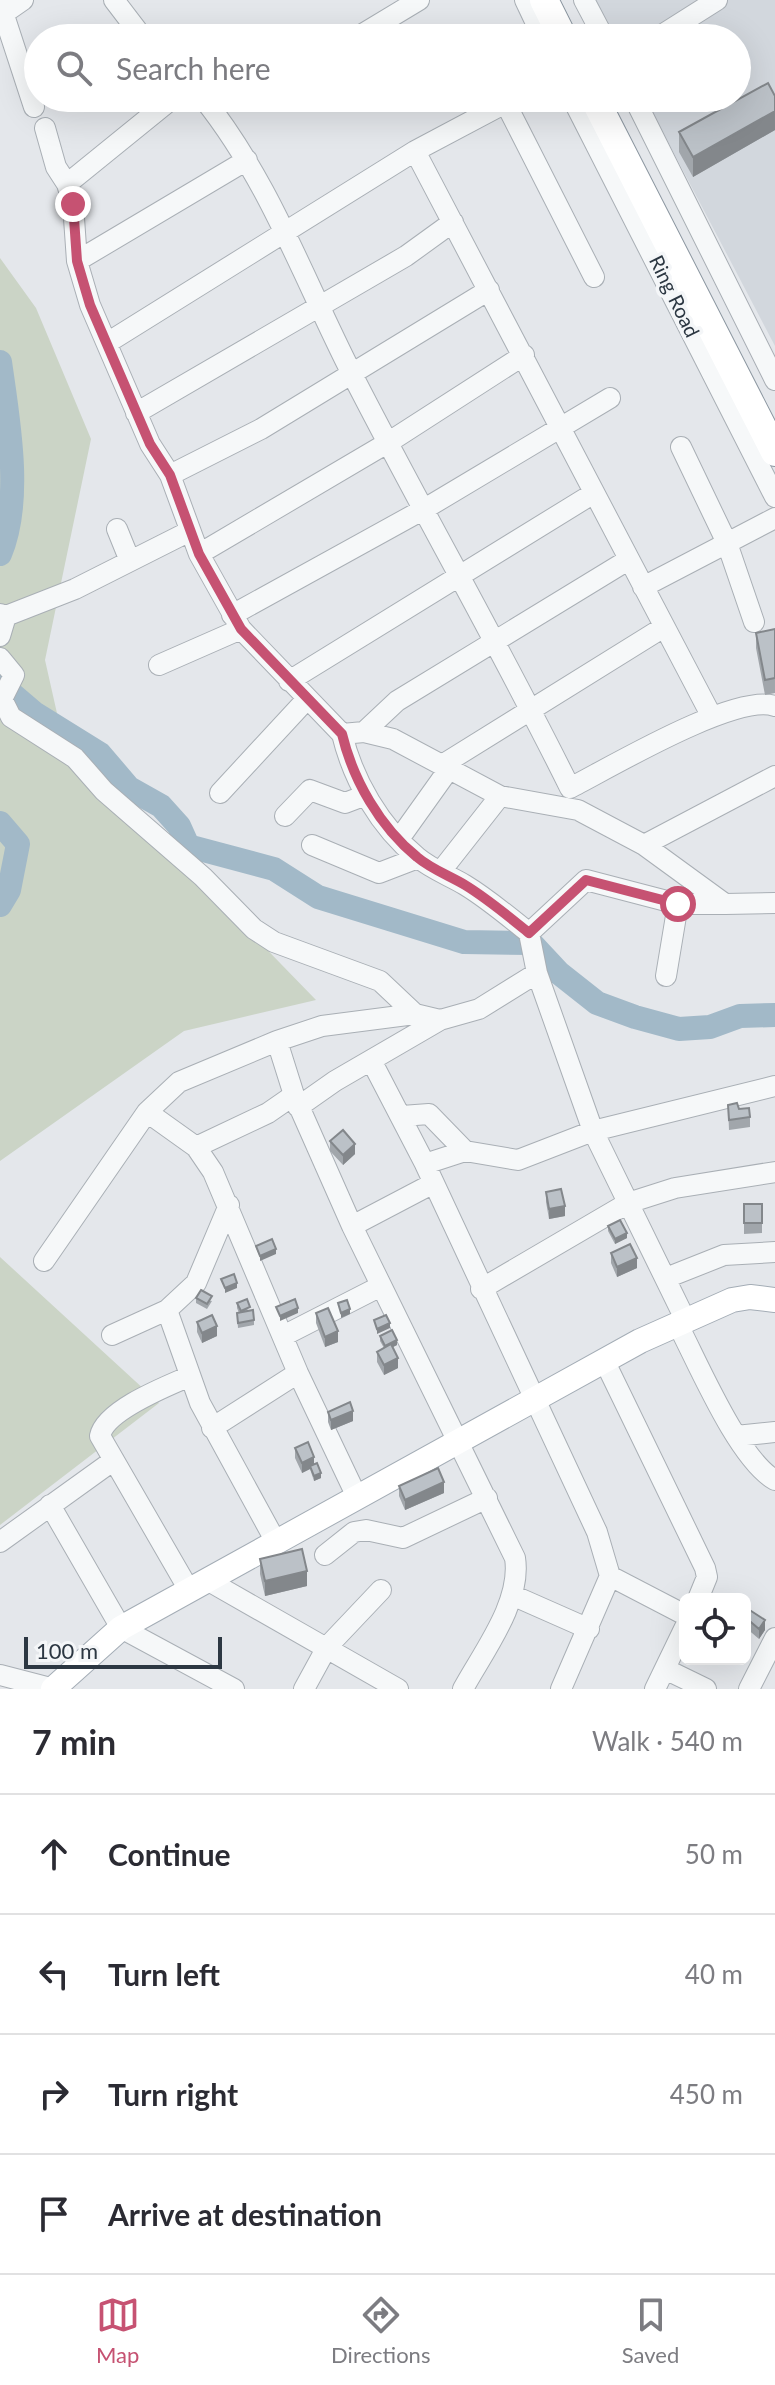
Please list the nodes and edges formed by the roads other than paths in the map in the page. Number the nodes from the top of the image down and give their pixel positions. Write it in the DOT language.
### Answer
graph roads {
  1 [pos="23,0"];
  2 [pos="114,0"];
  3 [pos="419,0"];
  4 [pos="525,0"];
  5 [pos="544,0"];
  6 [pos="564,0"];
  7 [pos="584,0"];
  8 [pos="717,0"];
  9 [pos="1,12"];
  10 [pos="132,24"];
  11 [pos="379,24"];
  12 [pos="536,24"];
  13 [pos="556,24"];
  14 [pos="576,24"];
  15 [pos="597,24"];
  16 [pos="679,24"];
  17 [pos="24,78"];
  18 [pos="156,112"];
  19 [pos="214,112"];
  20 [pos="488,112"];
  21 [pos="516,112"];
  22 [pos="579,112"];
  23 [pos="601,112"];
  24 [pos="621,112"];
  25 [pos="641,112"];
  26 [pos="45,128"];
  27 [pos="415,151"];
  28 [pos="247,160"];
  29 [pos="67,184"];
  30 [pos="453,222"];
  31 [pos="286,231"];
  32 [pos="77,261"];
  33 [pos="594,277"];
  34 [pos="489,290"];
  35 [pos="320,308"];
  36 [pos="107,343"];
  37 [pos="524,355"];
  38 [pos="352,374"];
  39 [pos="775,380"];
  40 [pos="610,398"];
  41 [pos="136,413"];
  42 [pos="775,413"];
  43 [pos="560,425"];
  44 [pos="389,442"];
  45 [pos="681,447"];
  46 [pos="775,452"];
  47 [pos="170,475"];
  48 [pos="594,493"];
  49 [pos="775,497"];
  50 [pos="426,508"];
  51 [pos="775,518"];
  52 [pos="117,529"];
  53 [pos="188,532"];
  54 [pos="727,543"];
  55 [pos="199,554"];
  56 [pos="628,560"];
  57 [pos="130,561"];
  58 [pos="460,573"];
  59 [pos="643,587"];
  60 [pos="2,622"];
  61 [pos="236,622"];
  62 [pos="754,622"];
  63 [pos="664,627"];
  64 [pos="495,642"];
  65 [pos="0,658"];
  66 [pos="159,665"];
  67 [pos="289,681"];
  68 [pos="306,700"];
  69 [pos="775,706"];
  70 [pos="531,708"];
  71 [pos="712,717"];
  72 [pos="364,732"];
  73 [pos="342,734"];
  74 [pos="446,767"];
  75 [pos="775,776"];
  76 [pos="570,788"];
  77 [pos="220,793"];
  78 [pos="366,795"];
  79 [pos="500,796"];
  80 [pos="578,810"];
  81 [pos="285,816"];
  82 [pos="399,839"];
  83 [pos="312,845"];
  84 [pos="644,845"];
  85 [pos="418,858"];
  86 [pos="441,871"];
  87 [pos="775,903"];
  88 [pos="678,904"];
  89 [pos="725,904"];
  90 [pos="530,942"];
  91 [pos="537,973"];
  92 [pos="666,976"];
  93 [pos="415,1014"];
  94 [pos="440,1020"];
  95 [pos="277,1041"];
  96 [pos="371,1060"];
  97 [pos="775,1086"];
  98 [pos="296,1101"];
  99 [pos="147,1112"];
  100 [pos="402,1116"];
  101 [pos="593,1131"];
  102 [pos="196,1147"];
  103 [pos="465,1151"];
  104 [pos="425,1164"];
  105 [pos="775,1172"];
  106 [pos="432,1184"];
  107 [pos="628,1203"];
  108 [pos="229,1205"];
  109 [pos="352,1226"];
  110 [pos="775,1252"];
  111 [pos="44,1261"];
  112 [pos="666,1278"];
  113 [pos="381,1286"];
  114 [pos="481,1289"];
  115 [pos="775,1300"];
  116 [pos="167,1310"];
  117 [pos="681,1321"];
  118 [pos="112,1335"];
  119 [pos="283,1336"];
  120 [pos="604,1360"];
  121 [pos="298,1373"];
  122 [pos="190,1376"];
  123 [pos="535,1398"];
  124 [pos="212,1428"];
  125 [pos="775,1432"];
  126 [pos="736,1436"];
  127 [pos="458,1442"];
  128 [pos="114,1460"];
  129 [pos="775,1480"];
  130 [pos="357,1497"];
  131 [pos="487,1498"];
  132 [pos="50,1505"];
  133 [pos="0,1542"];
  134 [pos="276,1542"];
  135 [pos="325,1555"];
  136 [pos="610,1576"];
  137 [pos="198,1585"];
  138 [pos="381,1590"];
  139 [pos="700,1593"];
  140 [pos="512,1595"];
  141 [pos="679,1612"];
  142 [pos="121,1628"];
  143 [pos="589,1629"];
  144 [pos="775,1638"];
  145 [pos="679,1640"];
  146 [pos="327,1647"];
  147 [pos="665,1669"];
  148 [pos="0,1675"];
  149 [pos="54,1689"];
  150 [pos="234,1689"];
  151 [pos="304,1689"];
  152 [pos="398,1689"];
  153 [pos="463,1689"];
  154 [pos="561,1689"];
  155 [pos="655,1689"];
  156 [pos="706,1689"];
  157 [pos="749,1689"];
  1 -- 9 [label="street"];
  2 -- 10 [label="street"];
  3 -- 11 [label="street"];
  4 -- 12 [label="street"];
  5 -- 13 [label="highway"];
  6 -- 14 [label="highway"];
  7 -- 15 [label="street"];
  8 -- 16 [label="street"];
  9 -- 17 [label="street"];
  18 -- 29 [label="street"];
  19 -- 28 [label="street"];
  20 -- 27 [label="street"];
  21 -- 33 [label="street"];
  22 -- 49 [label="street, Ring Road"];
  23 -- 46 [label="highway, Ring Road"];
  24 -- 42 [label="highway, Ring Road"];
  25 -- 39 [label="street"];
  26 -- 29 [label="street"];
  27 -- 30 [label="street"];
  27 -- 31 [label="street"];
  28 -- 31 [label="street"];
  28 -- 32 [label="street"];
  29 -- 32 [label="street"];
  30 -- 34 [label="street"];
  30 -- 35 [label="street"];
  31 -- 35 [label="street"];
  31 -- 36 [label="street"];
  32 -- 36 [label="street"];
  34 -- 37 [label="street"];
  34 -- 38 [label="street"];
  35 -- 38 [label="street"];
  35 -- 41 [label="street"];
  36 -- 41 [label="street"];
  37 -- 43 [label="street"];
  37 -- 44 [label="street"];
  38 -- 44 [label="street"];
  38 -- 47 [label="street"];
  40 -- 43 [label="street"];
  41 -- 47 [label="street"];
  43 -- 48 [label="street"];
  43 -- 50 [label="street"];
  44 -- 50 [label="street"];
  44 -- 55 [label="street"];
  45 -- 54 [label="street"];
  47 -- 53 [label="street"];
  48 -- 56 [label="street"];
  48 -- 58 [label="street"];
  50 -- 58 [label="street"];
  50 -- 61 [label="street"];
  51 -- 54 [label="street"];
  52 -- 57 [label="street"];
  53 -- 55 [label="street"];
  53 -- 57 [label="street"];
  54 -- 59 [label="street"];
  54 -- 62 [label="street"];
  55 -- 61 [label="street"];
  56 -- 59 [label="street"];
  56 -- 64 [label="street"];
  57 -- 60 [label="street"];
  58 -- 64 [label="street"];
  58 -- 67 [label="street"];
  59 -- 63 [label="street"];
  61 -- 66 [label="street"];
  61 -- 67 [label="street"];
  63 -- 70 [label="street"];
  63 -- 71 [label="street"];
  64 -- 70 [label="street"];
  64 -- 72 [label="street"];
  65 -- 93 [label="street"];
  67 -- 68 [label="street"];
  68 -- 73 [label="street"];
  68 -- 77 [label="street"];
  69 -- 71 [label="street"];
  70 -- 74 [label="street"];
  70 -- 76 [label="street"];
  71 -- 76 [label="street"];
  72 -- 73 [label="street"];
  72 -- 74 [label="street"];
  73 -- 78 [label="street"];
  74 -- 79 [label="street"];
  74 -- 82 [label="street"];
  75 -- 84 [label="street"];
  76 -- 80 [label="street"];
  78 -- 81 [label="street"];
  78 -- 82 [label="street"];
  79 -- 80 [label="street"];
  79 -- 86 [label="street"];
  80 -- 84 [label="street"];
  82 -- 85 [label="street"];
  83 -- 85 [label="street"];
  84 -- 89 [label="street"];
  85 -- 86 [label="street"];
  86 -- 90 [label="street"];
  87 -- 89 [label="street"];
  88 -- 89 [label="street"];
  88 -- 90 [label="street"];
  88 -- 92 [label="street"];
  90 -- 91 [label="street"];
  91 -- 94 [label="street"];
  91 -- 101 [label="street"];
  93 -- 94 [label="street"];
  93 -- 95 [label="street"];
  94 -- 96 [label="street"];
  95 -- 98 [label="street"];
  95 -- 99 [label="street"];
  96 -- 98 [label="street"];
  96 -- 100 [label="street"];
  97 -- 101 [label="street"];
  98 -- 102 [label="street"];
  98 -- 109 [label="street"];
  99 -- 102 [label="street"];
  99 -- 111 [label="street"];
  100 -- 103 [label="street"];
  100 -- 104 [label="street"];
  101 -- 103 [label="street"];
  101 -- 107 [label="street"];
  102 -- 108 [label="street"];
  103 -- 104 [label="street"];
  104 -- 106 [label="street"];
  105 -- 107 [label="street"];
  106 -- 109 [label="street"];
  106 -- 114 [label="street"];
  107 -- 112 [label="street"];
  107 -- 114 [label="street"];
  108 -- 116 [label="street"];
  108 -- 119 [label="street"];
  109 -- 113 [label="street"];
  110 -- 112 [label="street"];
  112 -- 117 [label="street"];
  113 -- 119 [label="street"];
  113 -- 127 [label="street"];
  114 -- 123 [label="street"];
  115 -- 117 [label="main road"];
  116 -- 118 [label="street"];
  116 -- 122 [label="street"];
  117 -- 120 [label="main road"];
  117 -- 126 [label="street"];
  119 -- 121 [label="street"];
  120 -- 123 [label="main road"];
  120 -- 139 [label="street"];
  121 -- 124 [label="street"];
  121 -- 130 [label="street"];
  122 -- 124 [label="street"];
  122 -- 128 [label="street"];
  123 -- 127 [label="main road"];
  123 -- 136 [label="street"];
  124 -- 134 [label="street"];
  125 -- 126 [label="street"];
  126 -- 129 [label="street"];
  127 -- 130 [label="main road"];
  127 -- 131 [label="street"];
  128 -- 132 [label="street"];
  128 -- 137 [label="street"];
  130 -- 134 [label="main road"];
  131 -- 135 [label="street"];
  131 -- 140 [label="street"];
  132 -- 133 [label="street"];
  132 -- 142 [label="street"];
  134 -- 137 [label="main road"];
  136 -- 141 [label="street"];
  136 -- 143 [label="street"];
  137 -- 142 [label="main road"];
  137 -- 146 [label="street"];
  138 -- 146 [label="street"];
  140 -- 143 [label="street"];
  140 -- 153 [label="street"];
  142 -- 149 [label="main road"];
  142 -- 150 [label="street"];
  143 -- 154 [label="street"];
  144 -- 157 [label="street"];
  145 -- 147 [label="street"];
  146 -- 151 [label="street"];
  146 -- 152 [label="street"];
  147 -- 155 [label="street"];
  147 -- 156 [label="street"];
  148 -- 149 [label="street"];
}
